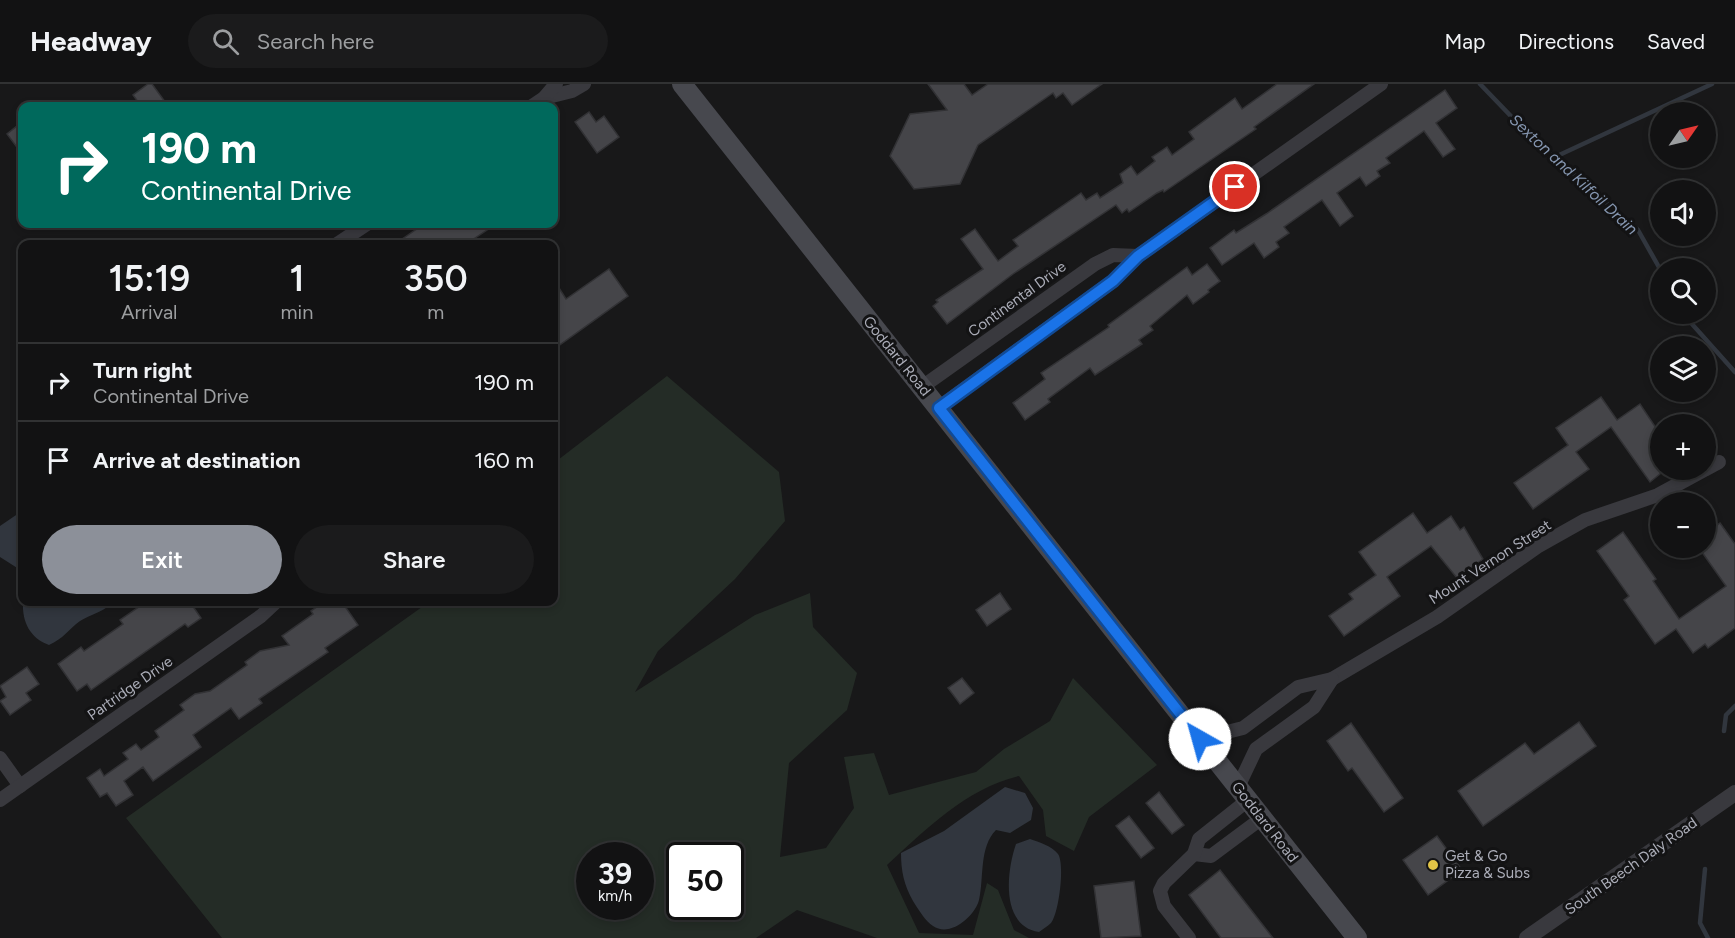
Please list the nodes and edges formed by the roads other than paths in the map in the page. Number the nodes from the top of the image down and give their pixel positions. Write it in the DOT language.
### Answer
graph roads {
  1 [pos="556,84"];
  2 [pos="584,84"];
  3 [pos="682,84"];
  4 [pos="1380,84"];
  5 [pos="544,98"];
  6 [pos="538,102"];
  7 [pos="361,228"];
  8 [pos="343,240"];
  9 [pos="1138,256"];
  10 [pos="922,387"];
  11 [pos="939,408"];
  12 [pos="1719,462"];
  13 [pos="1716,464"];
  14 [pos="1685,480"];
  15 [pos="272,606"];
  16 [pos="1332,679"];
  17 [pos="1200,739"];
  18 [pos="0,758"];
  19 [pos="20,786"];
  20 [pos="1735,793"];
  21 [pos="1243,794"];
  22 [pos="0,800"];
  23 [pos="1262,818"];
  24 [pos="1194,854"];
  25 [pos="1190,938"];
  26 [pos="1357,938"];
  27 [pos="1527,938"];
  1 -- 5 [label="street"];
  2 -- 5 [label="street"];
  3 -- 10 [label="main road, Goddard Road"];
  4 -- 9 [label="street"];
  5 -- 6 [label="street"];
  7 -- 8 [label="street"];
  9 -- 10 [label="street, Continental Drive"];
  9 -- 11 [label="street"];
  10 -- 11 [label="main road, Goddard Road"];
  11 -- 17 [label="main road, Goddard Road"];
  12 -- 13 [label="street, Mount Vernon Street"];
  14 -- 16 [label="street, Mount Vernon Street"];
  15 -- 19 [label="street, Partridge Drive"];
  16 -- 17 [label="street, Mount Vernon Street"];
  16 -- 21 [label="street, Mount Vernon Street"];
  17 -- 21 [label="main road, Goddard Road"];
  18 -- 19 [label="street"];
  19 -- 22 [label="street, Partridge Drive"];
  20 -- 27 [label="street, South Beech Daly Road"];
  21 -- 23 [label="main road, Goddard Road"];
  21 -- 24 [label="street"];
  23 -- 24 [label="street"];
  23 -- 26 [label="main road, Goddard Road"];
  24 -- 25 [label="street"];
}
